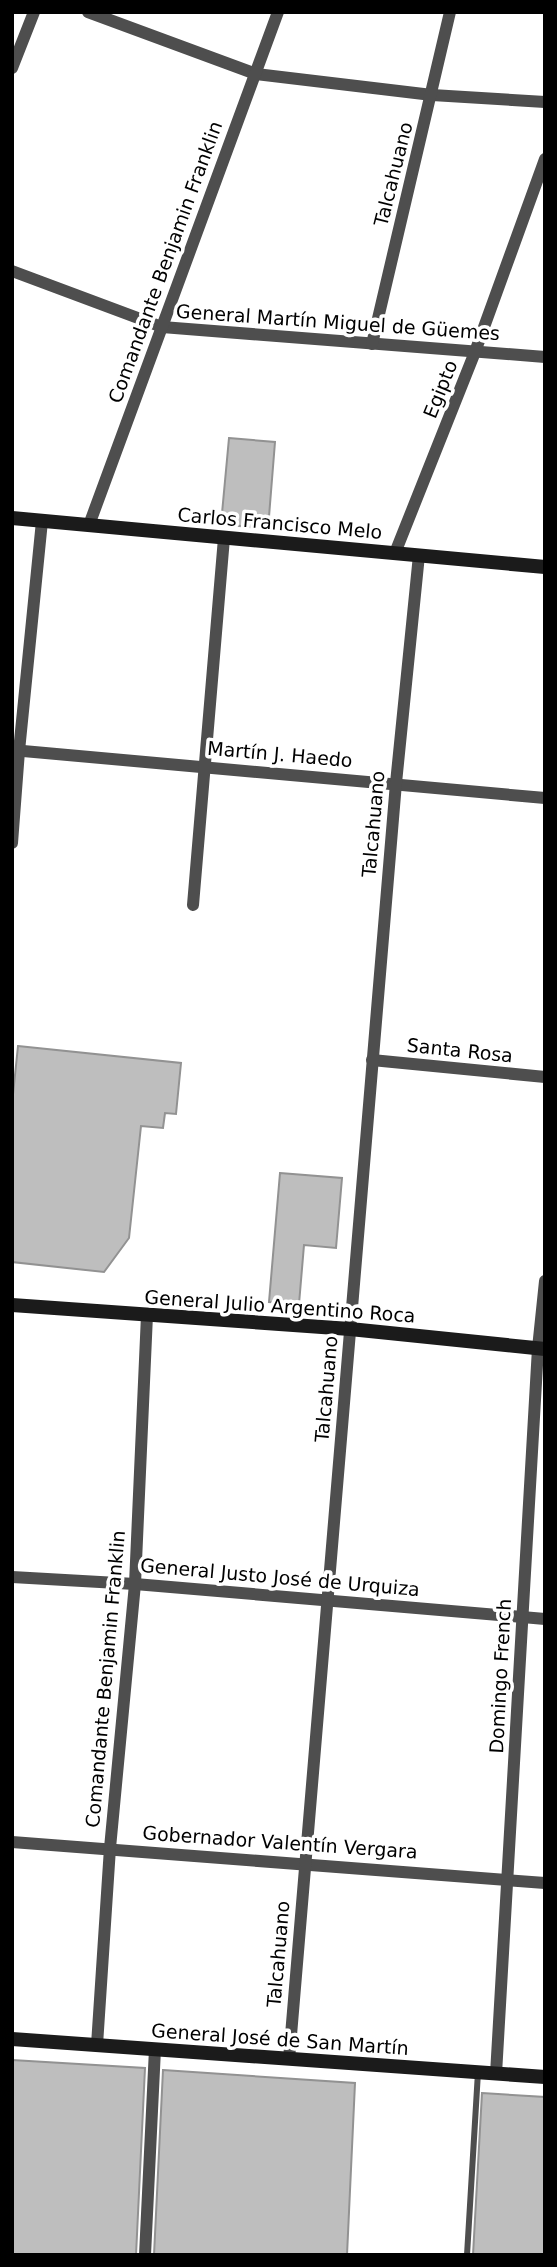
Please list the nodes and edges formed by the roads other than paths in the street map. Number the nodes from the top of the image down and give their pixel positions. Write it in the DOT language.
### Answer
graph roads {
  1 [pos="34,12"];
  2 [pos="88,12"];
  3 [pos="278,12"];
  4 [pos="450,12"];
  5 [pos="12,68"];
  6 [pos="256,74"];
  7 [pos="432,95"];
  8 [pos="545,102"];
  9 [pos="545,159"];
  10 [pos="12,271"];
  11 [pos="162,327"];
  12 [pos="372,344"];
  13 [pos="475,352"];
  14 [pos="545,357"];
  15 [pos="12,518"];
  16 [pos="42,521"];
  17 [pos="89,525"];
  18 [pos="225,538"];
  19 [pos="394,553"];
  20 [pos="419,555"];
  21 [pos="545,567"];
  22 [pos="16,750"];
  23 [pos="205,766"];
  24 [pos="396,783"];
  25 [pos="545,798"];
  26 [pos="12,843"];
  27 [pos="193,905"];
  28 [pos="372,1060"];
  29 [pos="545,1077"];
  30 [pos="545,1281"];
  31 [pos="12,1305"];
  32 [pos="147,1315"];
  33 [pos="350,1328"];
  34 [pos="541,1348"];
  35 [pos="12,1577"];
  36 [pos="135,1584"];
  37 [pos="327,1600"];
  38 [pos="523,1618"];
  39 [pos="545,1619"];
  40 [pos="12,1842"];
  41 [pos="110,1849"];
  42 [pos="305,1864"];
  43 [pos="507,1880"];
  44 [pos="545,1883"];
  45 [pos="12,2039"];
  46 [pos="97,2045"];
  47 [pos="155,2049"];
  48 [pos="289,2059"];
  49 [pos="478,2072"];
  50 [pos="496,2074"];
  51 [pos="545,2077"];
  52 [pos="145,2255"];
  53 [pos="467,2255"];
  1 -- 5 [label="street"];
  2 -- 6 [label="street"];
  3 -- 6 [label="street, Comandante Benjamin Franklin"];
  4 -- 7 [label="street, Talcahuano"];
  6 -- 7 [label="street"];
  6 -- 11 [label="street, Comandante Benjamin Franklin"];
  7 -- 8 [label="street"];
  7 -- 12 [label="street, Talcahuano"];
  9 -- 13 [label="street, Egipto"];
  10 -- 11 [label="street, General Martín Miguel de Güemes"];
  11 -- 12 [label="street, General Martín Miguel de Güemes"];
  11 -- 17 [label="street, Comandante Benjamin Franklin"];
  12 -- 13 [label="street, General Martín Miguel de Güemes"];
  13 -- 14 [label="street, General Martín Miguel de Güemes"];
  13 -- 19 [label="street, Egipto"];
  15 -- 16 [label="street, Carlos Francisco Melo"];
  16 -- 17 [label="street, Carlos Francisco Melo"];
  16 -- 22 [label="street"];
  17 -- 18 [label="street, Carlos Francisco Melo"];
  18 -- 19 [label="street, Carlos Francisco Melo"];
  18 -- 23 [label="street"];
  19 -- 20 [label="street, Carlos Francisco Melo"];
  20 -- 21 [label="street, Carlos Francisco Melo"];
  20 -- 24 [label="street, Talcahuano"];
  22 -- 23 [label="street, Martín J. Haedo"];
  22 -- 26 [label="street"];
  23 -- 24 [label="street, Martín J. Haedo"];
  23 -- 27 [label="street"];
  24 -- 25 [label="street, Martín J. Haedo"];
  24 -- 28 [label="street, Talcahuano"];
  28 -- 29 [label="street, Santa Rosa"];
  28 -- 33 [label="street, Talcahuano"];
  30 -- 34 [label="street, Domingo French"];
  31 -- 32 [label="street, General Julio Argentino Roca"];
  32 -- 33 [label="street, General Julio Argentino Roca"];
  32 -- 36 [label="street, Comandante Benjamin Franklin"];
  33 -- 34 [label="street, General Julio Argentino Roca"];
  33 -- 37 [label="street, Talcahuano"];
  34 -- 38 [label="street, Domingo French"];
  35 -- 36 [label="street, General Justo José de Urquiza"];
  36 -- 37 [label="street, General Justo José de Urquiza"];
  36 -- 41 [label="street, Comandante Benjamin Franklin"];
  37 -- 38 [label="street, General Justo José de Urquiza"];
  37 -- 42 [label="street, Talcahuano"];
  38 -- 39 [label="street, General Justo José de Urquiza"];
  38 -- 43 [label="street, Domingo French"];
  40 -- 41 [label="street, Gobernador Valentín Vergara"];
  41 -- 42 [label="street, Gobernador Valentín Vergara"];
  41 -- 46 [label="street, Comandante Benjamin Franklin"];
  42 -- 43 [label="street, Gobernador Valentín Vergara"];
  42 -- 48 [label="street, Talcahuano"];
  43 -- 44 [label="street, Gobernador Valentín Vergara"];
  43 -- 50 [label="street, Domingo French"];
  45 -- 46 [label="street, General José de San Martín"];
  46 -- 47 [label="street, General José de San Martín"];
  47 -- 48 [label="street, General José de San Martín"];
  47 -- 52 [label="street"];
  48 -- 49 [label="street, General José de San Martín"];
  49 -- 50 [label="street, General José de San Martín"];
  49 -- 53 [label="lane"];
  50 -- 51 [label="street, General José de San Martín"];
}
